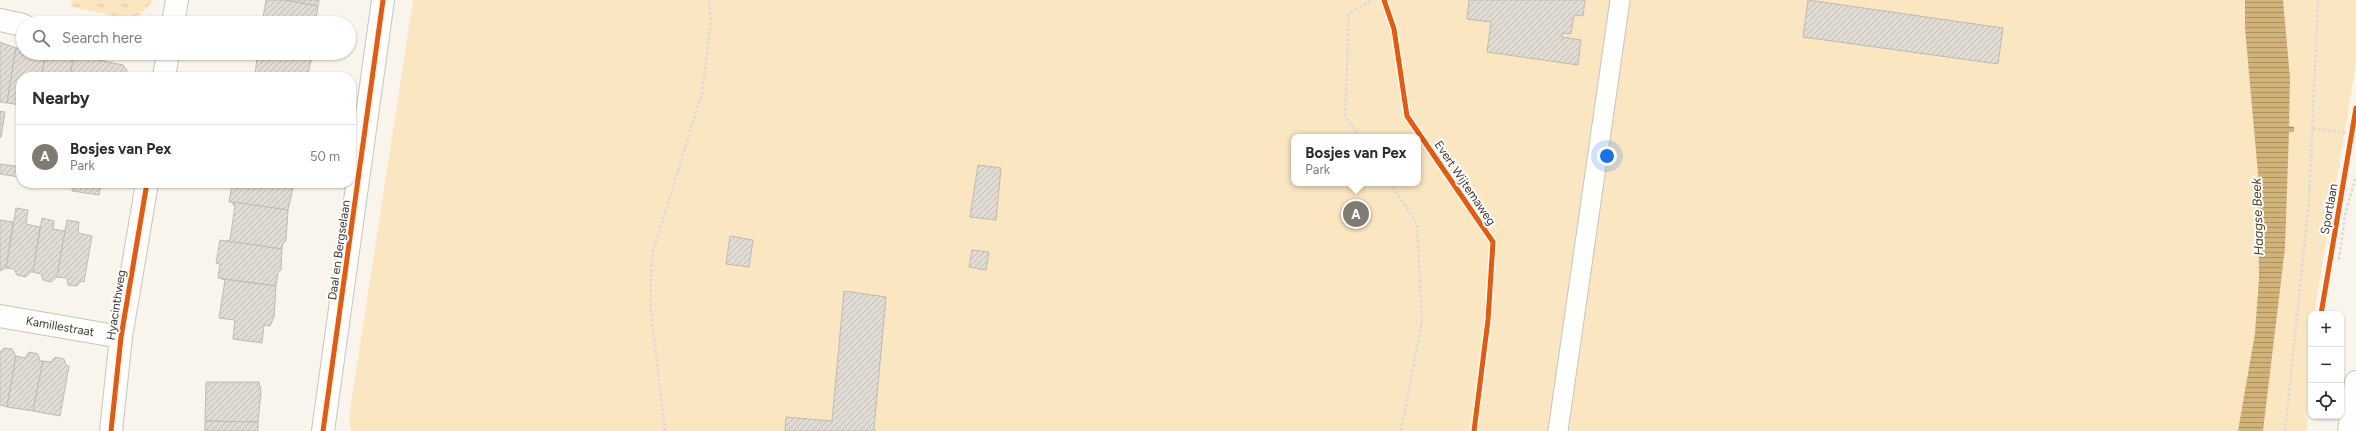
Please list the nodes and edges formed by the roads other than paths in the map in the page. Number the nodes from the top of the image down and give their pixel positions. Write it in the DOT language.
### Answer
graph roads {
  1 [pos="177,0"];
  2 [pos="383,0"];
  3 [pos="1620,0"];
  4 [pos="174,16"];
  5 [pos="0,20"];
  6 [pos="16,23"];
  7 [pos="166,60"];
  8 [pos="165,72"];
  9 [pos="145,188"];
  10 [pos="0,316"];
  11 [pos="121,337"];
  12 [pos="2356,382"];
  13 [pos="111,431"];
  14 [pos="323,431"];
  15 [pos="1558,431"];
  16 [pos="2349,431"];
  1 -- 4 [label="street"];
  2 -- 14 [label="street, Daal en Bergselaan"];
  3 -- 15 [label="lane"];
  5 -- 6 [label="street"];
  7 -- 8 [label="street"];
  9 -- 11 [label="street, Hyacinthweg"];
  10 -- 11 [label="street, Kamillestraat"];
  11 -- 13 [label="street, Hyacinthweg"];
  12 -- 16 [label="street"];
}
